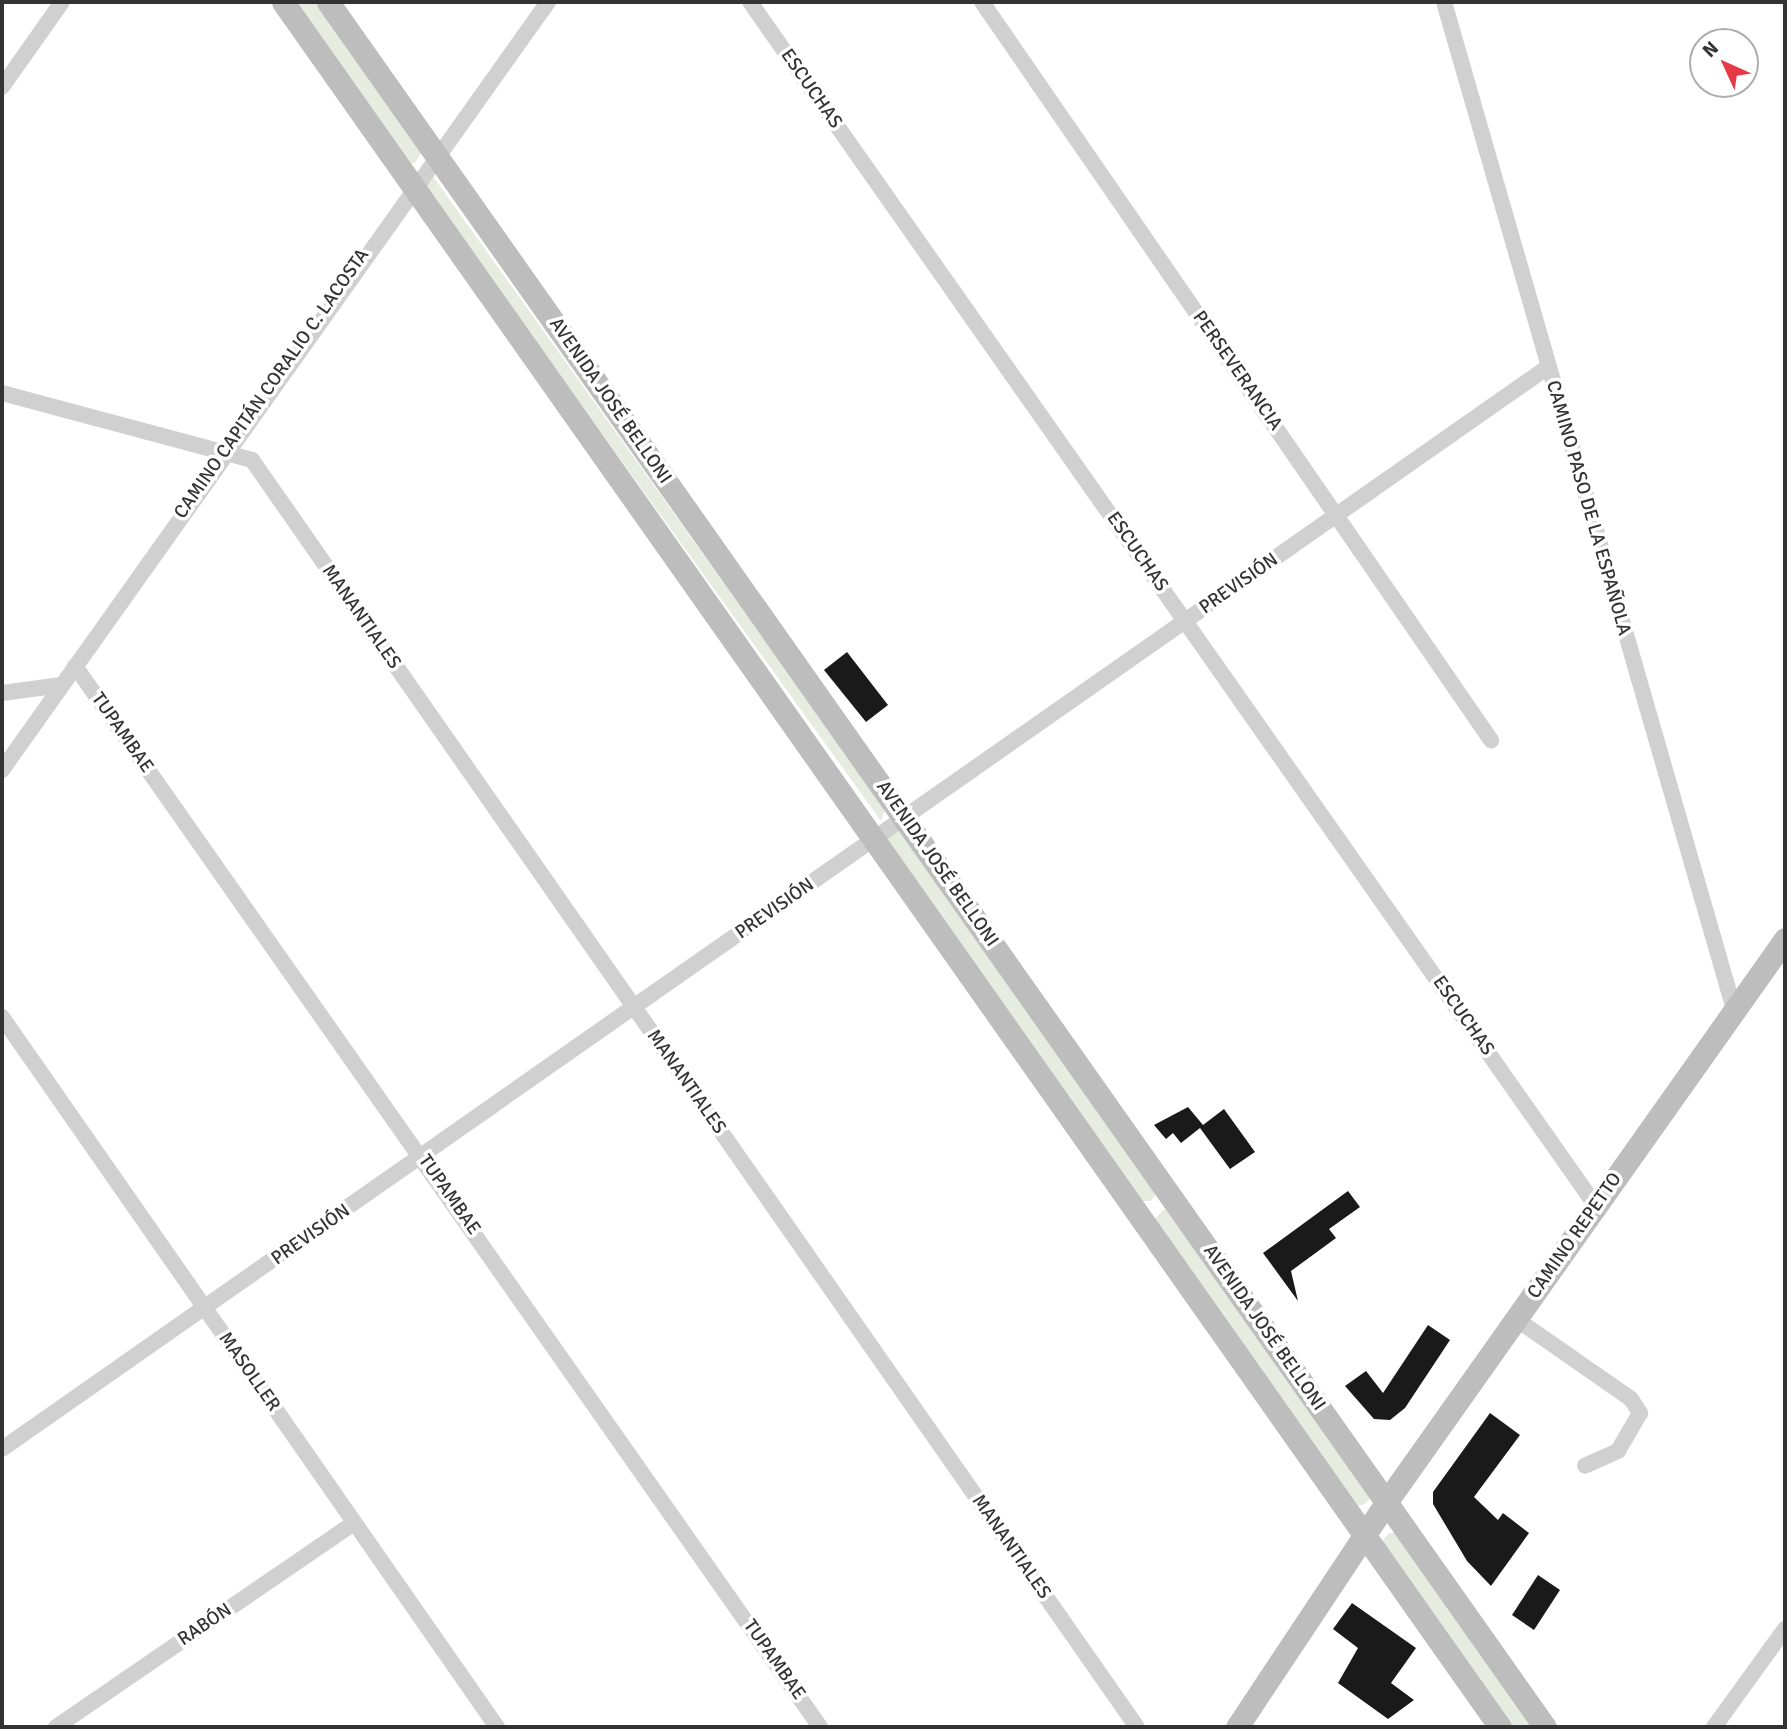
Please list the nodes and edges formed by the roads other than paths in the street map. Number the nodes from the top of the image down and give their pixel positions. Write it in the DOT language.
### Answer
graph roads {
  1 [pos="62,2"];
  2 [pos="283,2"];
  3 [pos="328,2"];
  4 [pos="548,2"];
  5 [pos="750,2"];
  6 [pos="982,2"];
  7 [pos="1444,2"];
  8 [pos="2,87"];
  9 [pos="437,155"];
  10 [pos="416,185"];
  11 [pos="1548,368"];
  12 [pos="2,393"];
  13 [pos="226,449"];
  14 [pos="1337,515"];
  15 [pos="1186,621"];
  16 [pos="75,666"];
  17 [pos="61,685"];
  18 [pos="2,693"];
  19 [pos="1491,740"];
  20 [pos="2,770"];
  21 [pos="904,819"];
  22 [pos="876,838"];
  23 [pos="1785,939"];
  24 [pos="634,1008"];
  25 [pos="1735,1013"];
  26 [pos="2,1017"];
  27 [pos="422,1157"];
  28 [pos="1171,1196"];
  29 [pos="1596,1206"];
  30 [pos="1143,1217"];
  31 [pos="205,1310"];
  32 [pos="1516,1319"];
  33 [pos="2,1449"];
  34 [pos="1585,1466"];
  35 [pos="1387,1502"];
  36 [pos="354,1523"];
  37 [pos="1368,1533"];
  38 [pos="1785,1629"];
  39 [pos="56,1727"];
  40 [pos="497,1727"];
  41 [pos="820,1727"];
  42 [pos="1137,1727"];
  43 [pos="1237,1727"];
  44 [pos="1500,1727"];
  45 [pos="1545,1727"];
  46 [pos="1714,1727"];
  1 -- 8 [label="street"];
  2 -- 10 [label="main road, AVENIDA JOSÉ BELLONI"];
  3 -- 9 [label="main road, AVENIDA JOSÉ BELLONI"];
  4 -- 9 [label="street, CAMINO CAPITÁN CORALIO C. LACOSTA"];
  5 -- 15 [label="street, ESCUCHAS"];
  6 -- 14 [label="street, PERSEVERANCIA"];
  7 -- 11 [label="street, CAMINO PASO DE LA ESPAÑOLA"];
  9 -- 10 [label="street, CAMINO CAPITÁN CORALIO C. LACOSTA"];
  9 -- 21 [label="main road, AVENIDA JOSÉ BELLONI"];
  10 -- 13 [label="street, CAMINO CAPITÁN CORALIO C. LACOSTA"];
  10 -- 22 [label="main road, AVENIDA JOSÉ BELLONI"];
  11 -- 14 [label="street, PREVISIÓN"];
  11 -- 25 [label="street, CAMINO PASO DE LA ESPAÑOLA"];
  12 -- 13 [label="street, MANANTIALES"];
  13 -- 16 [label="street, CAMINO CAPITÁN CORALIO C. LACOSTA"];
  13 -- 24 [label="street, MANANTIALES"];
  14 -- 15 [label="street, PREVISIÓN"];
  14 -- 19 [label="street, PERSEVERANCIA"];
  15 -- 21 [label="street, PREVISIÓN"];
  15 -- 29 [label="street, ESCUCHAS"];
  16 -- 17 [label="street, CAMINO CAPITÁN CORALIO C. LACOSTA"];
  16 -- 27 [label="street, TUPAMBAE"];
  17 -- 18 [label="street"];
  17 -- 20 [label="street, CAMINO CAPITÁN CORALIO C. LACOSTA"];
  21 -- 22 [label="street, PREVISIÓN"];
  21 -- 28 [label="main road, AVENIDA JOSÉ BELLONI"];
  22 -- 24 [label="street, PREVISIÓN"];
  22 -- 30 [label="main road, AVENIDA JOSÉ BELLONI"];
  23 -- 25 [label="main road, CAMINO REPETTO"];
  24 -- 27 [label="street, PREVISIÓN"];
  24 -- 42 [label="street, MANANTIALES"];
  25 -- 29 [label="main road, CAMINO REPETTO"];
  26 -- 31 [label="street, MASOLLER"];
  27 -- 31 [label="street, PREVISIÓN"];
  27 -- 41 [label="street, TUPAMBAE"];
  28 -- 30 [label="main road"];
  28 -- 35 [label="main road, AVENIDA JOSÉ BELLONI"];
  29 -- 32 [label="main road, CAMINO REPETTO"];
  30 -- 37 [label="main road, AVENIDA JOSÉ BELLONI"];
  31 -- 33 [label="street, PREVISIÓN"];
  31 -- 36 [label="street, MASOLLER"];
  32 -- 34 [label="street"];
  32 -- 35 [label="main road, CAMINO REPETTO"];
  35 -- 37 [label="main road, CAMINO REPETTO"];
  35 -- 45 [label="main road, AVENIDA JOSÉ BELLONI"];
  36 -- 39 [label="street, RABÓN"];
  36 -- 40 [label="street, MASOLLER"];
  37 -- 43 [label="main road, CAMINO REPETTO"];
  37 -- 44 [label="main road, AVENIDA JOSÉ BELLONI"];
  38 -- 46 [label="street"];
}
